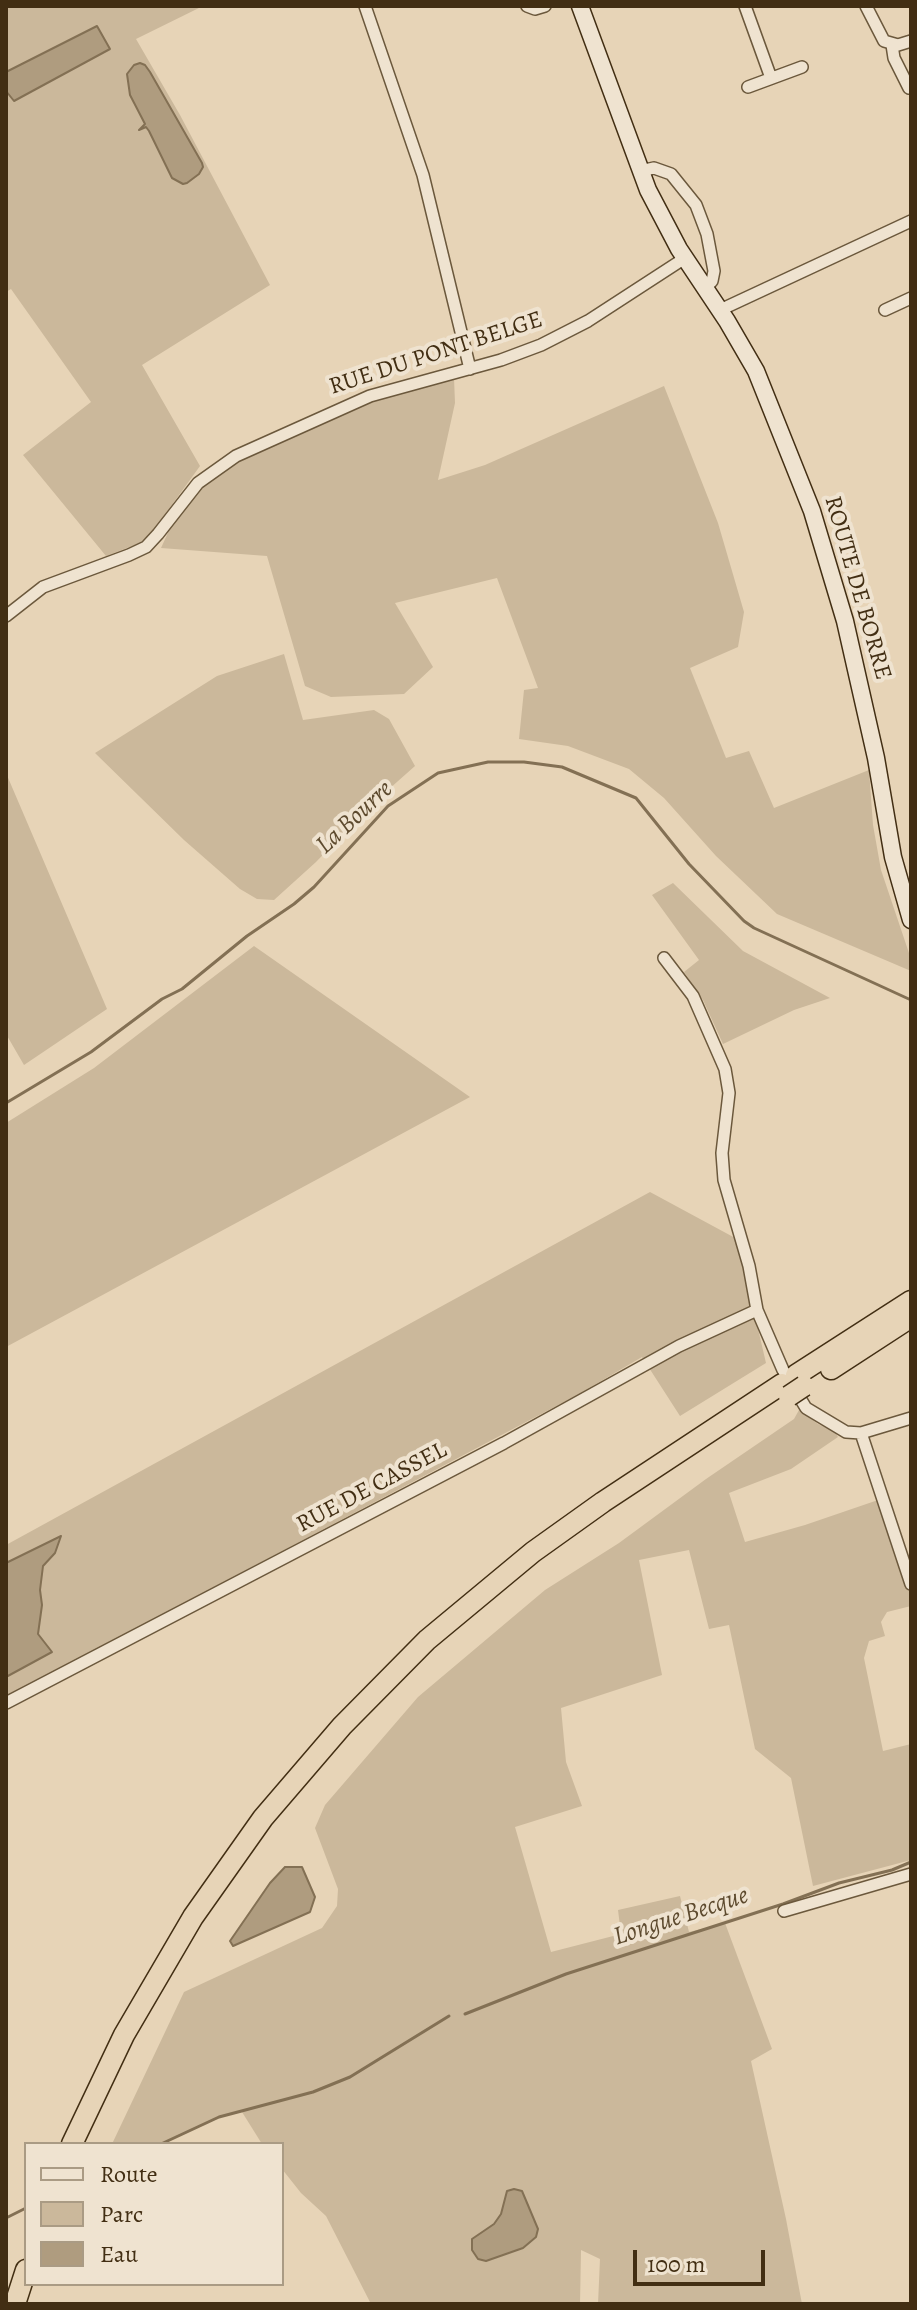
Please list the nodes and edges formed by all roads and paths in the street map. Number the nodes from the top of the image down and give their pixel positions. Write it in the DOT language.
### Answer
graph roads {
  1 [pos="365,6"];
  2 [pos="527,6"];
  3 [pos="545,6"];
  4 [pos="580,6"];
  5 [pos="745,6"];
  6 [pos="866,6"];
  7 [pos="911,41"];
  8 [pos="892,45"];
  9 [pos="802,67"];
  10 [pos="771,78"];
  11 [pos="748,87"];
  12 [pos="909,88"];
  13 [pos="640,171"];
  14 [pos="911,221"];
  15 [pos="685,258"];
  16 [pos="705,288"];
  17 [pos="911,298"];
  18 [pos="720,310"];
  19 [pos="885,310"];
  20 [pos="470,369"];
  21 [pos="6,616"];
  22 [pos="907,896"];
  23 [pos="911,920"];
  24 [pos="664,958"];
  25 [pos="911,1301"];
  26 [pos="757,1310"];
  27 [pos="911,1317"];
  28 [pos="793,1385"];
  29 [pos="911,1418"];
  30 [pos="861,1433"];
  31 [pos="911,1584"];
  32 [pos="6,1703"];
  33 [pos="911,1874"];
  34 [pos="784,1911"];
  35 [pos="73,2142"];
  36 [pos="87,2142"];
  37 [pos="24,2276"];
  38 [pos="15,2304"];
  1 -- 20 [label="street"];
  2 -- 3 [label="street"];
  4 -- 13 [label="main road, ROUTE DE BORRE"];
  5 -- 10 [label="street"];
  6 -- 8 [label="street"];
  7 -- 8 [label="street"];
  8 -- 12 [label="street"];
  9 -- 10 [label="street"];
  10 -- 11 [label="street"];
  13 -- 15 [label="main road, ROUTE DE BORRE"];
  13 -- 16 [label="street"];
  14 -- 18 [label="street"];
  15 -- 16 [label="main road, ROUTE DE BORRE"];
  15 -- 20 [label="street, RUE DU PONT BELGE"];
  16 -- 18 [label="main road, ROUTE DE BORRE"];
  17 -- 19 [label="street"];
  18 -- 22 [label="main road, ROUTE DE BORRE"];
  20 -- 21 [label="street, RUE DU PONT BELGE"];
  22 -- 23 [label="main road, ROUTE DE BORRE"];
  24 -- 26 [label="street"];
  25 -- 28 [label="highway"];
  26 -- 30 [label="street"];
  26 -- 32 [label="street, RUE DE CASSEL"];
  27 -- 28 [label="highway"];
  28 -- 35 [label="highway"];
  28 -- 36 [label="highway"];
  29 -- 30 [label="street"];
  30 -- 31 [label="street"];
  33 -- 34 [label="street"];
  37 -- 38 [label="highway"];
}
